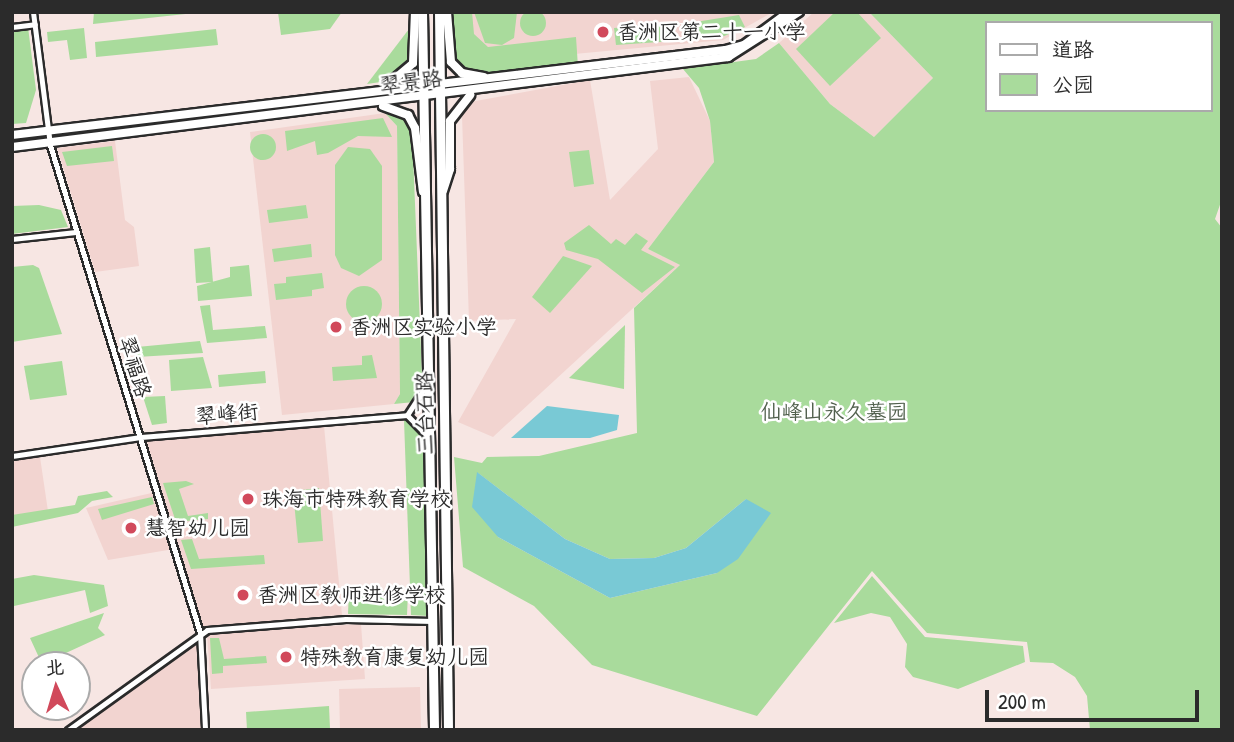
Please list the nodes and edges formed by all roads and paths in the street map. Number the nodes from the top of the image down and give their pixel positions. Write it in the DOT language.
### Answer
graph roads {
  1 [pos="33,12"];
  2 [pos="415,12"];
  3 [pos="422,12"];
  4 [pos="439,12"];
  5 [pos="447,12"];
  6 [pos="789,12"];
  7 [pos="799,12"];
  8 [pos="35,24"];
  9 [pos="12,27"];
  10 [pos="519,76"];
  11 [pos="440,84"];
  12 [pos="423,86"];
  13 [pos="491,90"];
  14 [pos="372,91"];
  15 [pos="438,96"];
  16 [pos="423,98"];
  17 [pos="370,104"];
  18 [pos="47,131"];
  19 [pos="12,135"];
  20 [pos="49,142"];
  21 [pos="12,147"];
  22 [pos="425,201"];
  23 [pos="439,201"];
  24 [pos="76,232"];
  25 [pos="12,239"];
  26 [pos="429,378"];
  27 [pos="407,415"];
  28 [pos="141,437"];
  29 [pos="430,443"];
  30 [pos="12,456"];
  31 [pos="433,621"];
  32 [pos="200,633"];
  33 [pos="68,730"];
  34 [pos="205,730"];
  35 [pos="435,730"];
  36 [pos="448,730"];
  1 -- 8 [label="street, 翠福路"];
  2 -- 14 [label="main road"];
  3 -- 12 [label="main road, 三台石路"];
  4 -- 11 [label="main road, 三台石路"];
  5 -- 10 [label="main road"];
  6 -- 10 [label="main road, 翠景路"];
  7 -- 13 [label="main road, 翠景路"];
  8 -- 9 [label="street"];
  8 -- 18 [label="street, 翠福路"];
  10 -- 11 [label="main road, 翠景路"];
  11 -- 12 [label="main road, 翠景路"];
  11 -- 15 [label="main road, 三台石路"];
  12 -- 14 [label="main road, 翠景路"];
  12 -- 16 [label="main road, 三台石路"];
  13 -- 15 [label="main road, 翠景路"];
  13 -- 23 [label="main road"];
  14 -- 18 [label="main road, 翠景路"];
  15 -- 16 [label="main road, 翠景路"];
  15 -- 23 [label="main road, 三台石路"];
  16 -- 17 [label="main road, 翠景路"];
  16 -- 22 [label="main road, 三台石路"];
  17 -- 20 [label="main road, 翠景路"];
  17 -- 22 [label="main road"];
  18 -- 19 [label="main road, 翠景路"];
  18 -- 20 [label="street, 翠福路"];
  20 -- 21 [label="main road, 翠景路"];
  20 -- 24 [label="street, 翠福路"];
  22 -- 26 [label="main road, 三台石路"];
  23 -- 36 [label="main road, 三台石路"];
  24 -- 25 [label="street"];
  24 -- 28 [label="street, 翠福路"];
  26 -- 27 [label="street"];
  26 -- 29 [label="main road, 三台石路"];
  27 -- 28 [label="street, 翠峰街"];
  27 -- 29 [label="street"];
  28 -- 30 [label="street, 翠峰街"];
  28 -- 32 [label="street, 翠福路"];
  29 -- 31 [label="main road, 三台石路"];
  31 -- 32 [label="street"];
  31 -- 35 [label="main road, 三台石路"];
  32 -- 33 [label="street"];
  32 -- 34 [label="street, 翠福路"];
}
